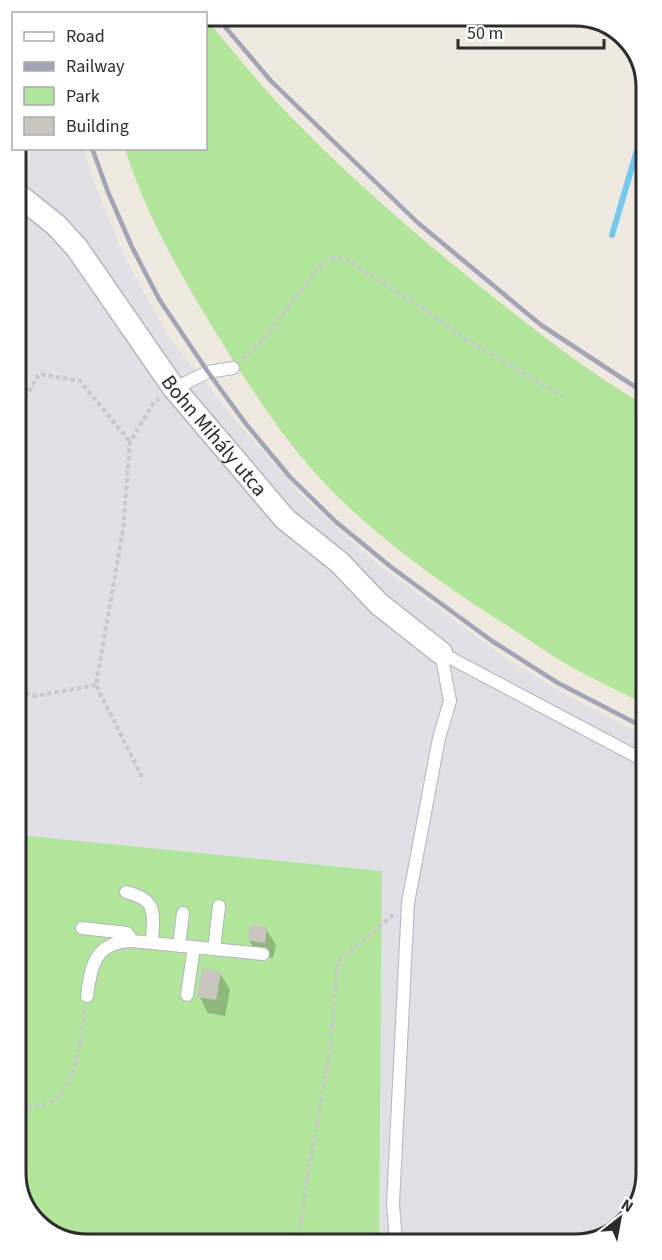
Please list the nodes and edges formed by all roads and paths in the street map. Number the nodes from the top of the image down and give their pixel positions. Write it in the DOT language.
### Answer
graph roads {
  1 [pos="26,201"];
  2 [pos="233,368"];
  3 [pos="174,387"];
  4 [pos="26,396"];
  5 [pos="563,396"];
  6 [pos="130,442"];
  7 [pos="441,653"];
  8 [pos="96,686"];
  9 [pos="26,693"];
  10 [pos="636,756"];
  11 [pos="142,777"];
  12 [pos="126,892"];
  13 [pos="408,903"];
  14 [pos="219,906"];
  15 [pos="183,914"];
  16 [pos="82,928"];
  17 [pos="132,941"];
  18 [pos="152,943"];
  19 [pos="179,946"];
  20 [pos="194,947"];
  21 [pos="214,949"];
  22 [pos="263,954"];
  23 [pos="187,995"];
  24 [pos="87,996"];
  25 [pos="26,1108"];
  26 [pos="299,1234"];
  27 [pos="395,1234"];
  1 -- 3 [label="street, Bohn Mihály utca"];
  2 -- 3 [label="lane"];
  2 -- 5 [label="path"];
  3 -- 6 [label="path"];
  3 -- 7 [label="street, Bohn Mihály utca"];
  4 -- 6 [label="path"];
  6 -- 8 [label="path"];
  7 -- 10 [label="lane"];
  7 -- 13 [label="lane"];
  8 -- 9 [label="path"];
  8 -- 11 [label="path"];
  12 -- 18 [label="lane"];
  13 -- 26 [label="path"];
  13 -- 27 [label="lane"];
  14 -- 21 [label="lane"];
  15 -- 19 [label="lane"];
  16 -- 17 [label="lane"];
  17 -- 18 [label="lane"];
  17 -- 24 [label="lane"];
  18 -- 19 [label="lane"];
  19 -- 20 [label="lane"];
  20 -- 21 [label="lane"];
  20 -- 23 [label="lane"];
  21 -- 22 [label="lane"];
  24 -- 25 [label="path"];
}
